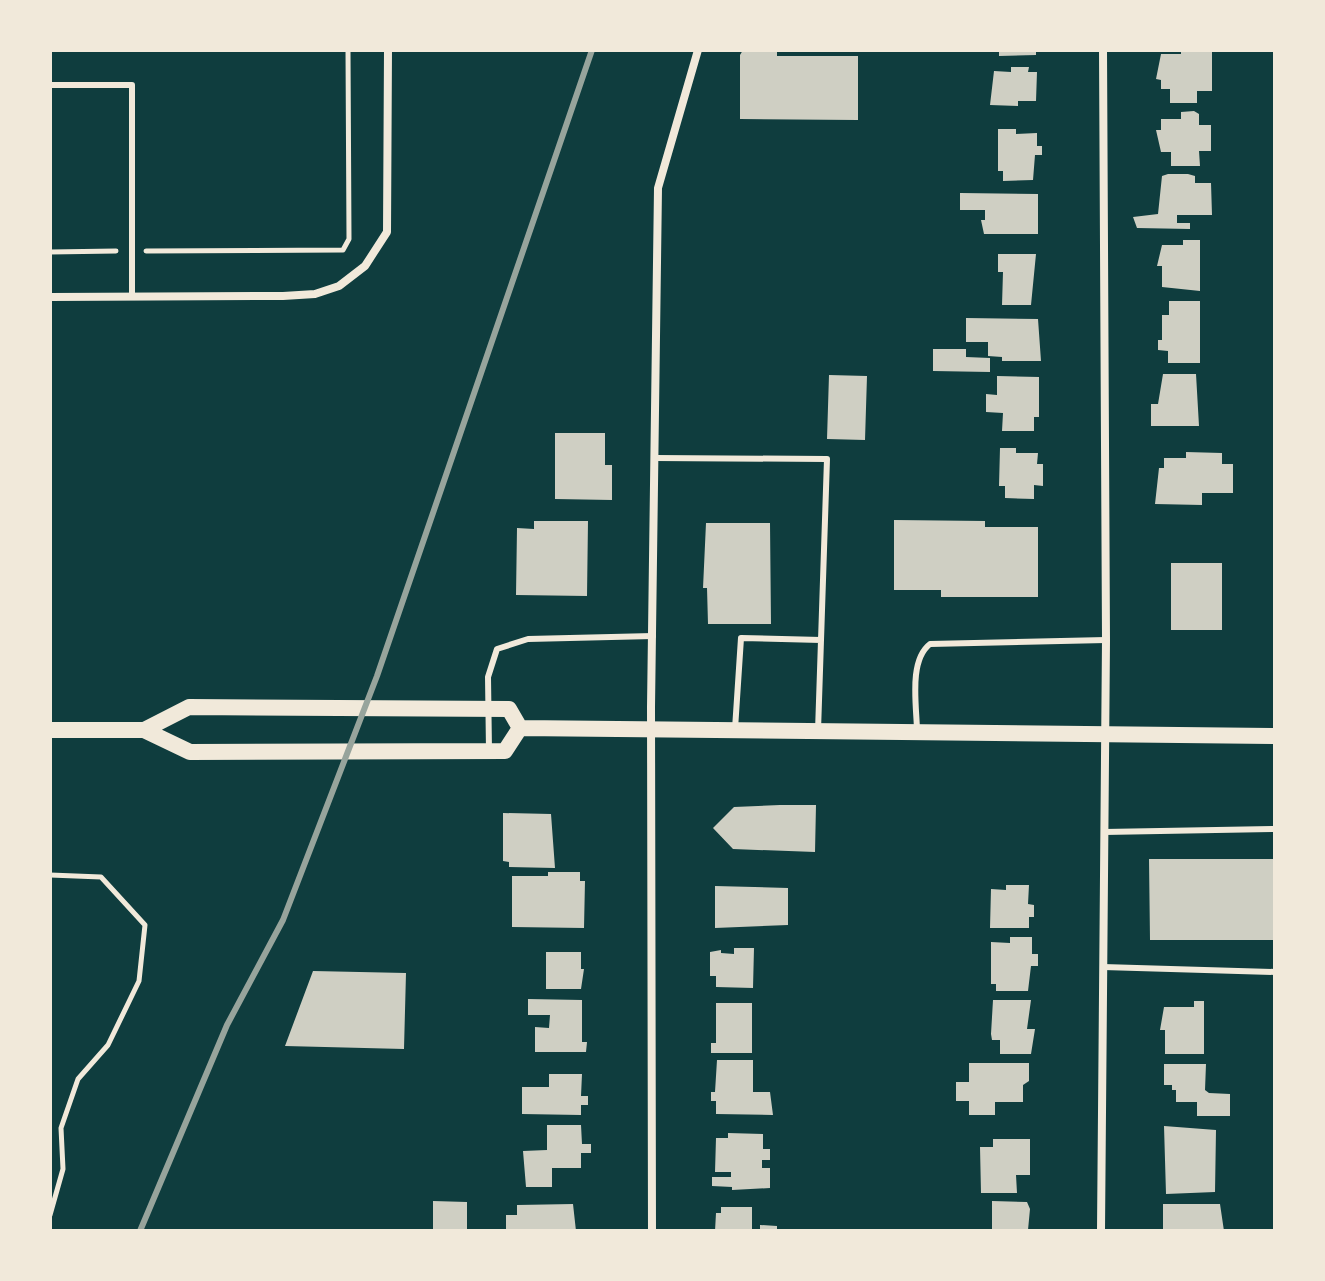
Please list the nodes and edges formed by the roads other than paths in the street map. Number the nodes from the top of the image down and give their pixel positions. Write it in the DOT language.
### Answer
graph roads {
  1 [pos="388,50"];
  2 [pos="698,50"];
  3 [pos="1103,50"];
  4 [pos="50,85"];
  5 [pos="50,297"];
  6 [pos="132,297"];
  7 [pos="655,458"];
  8 [pos="653,636"];
  9 [pos="821,640"];
  10 [pos="1106,640"];
  11 [pos="488,709"];
  12 [pos="520,728"];
  13 [pos="653,729"];
  14 [pos="50,730"];
  15 [pos="144,730"];
  16 [pos="735,730"];
  17 [pos="818,732"];
  18 [pos="917,733"];
  19 [pos="1104,735"];
  20 [pos="1275,736"];
  21 [pos="489,751"];
  22 [pos="1275,829"];
  23 [pos="1104,832"];
  24 [pos="1103,967"];
  25 [pos="1275,972"];
  26 [pos="652,1231"];
  27 [pos="1101,1231"];
  1 -- 6 [label="street"];
  2 -- 7 [label="street"];
  3 -- 10 [label="street"];
  4 -- 6 [label="lane"];
  5 -- 6 [label="street"];
  7 -- 8 [label="street"];
  7 -- 9 [label="lane"];
  8 -- 11 [label="lane"];
  8 -- 13 [label="street"];
  9 -- 16 [label="lane"];
  9 -- 17 [label="lane"];
  10 -- 18 [label="lane"];
  10 -- 19 [label="street"];
  11 -- 12 [label="main road"];
  11 -- 15 [label="main road"];
  11 -- 21 [label="lane"];
  12 -- 13 [label="main road"];
  12 -- 21 [label="main road"];
  13 -- 16 [label="main road"];
  13 -- 26 [label="street"];
  14 -- 15 [label="main road"];
  15 -- 21 [label="main road"];
  16 -- 17 [label="main road"];
  17 -- 18 [label="main road"];
  18 -- 19 [label="main road"];
  19 -- 20 [label="main road"];
  19 -- 23 [label="street"];
  22 -- 23 [label="lane"];
  23 -- 24 [label="street"];
  24 -- 25 [label="lane"];
  24 -- 27 [label="street"];
}
